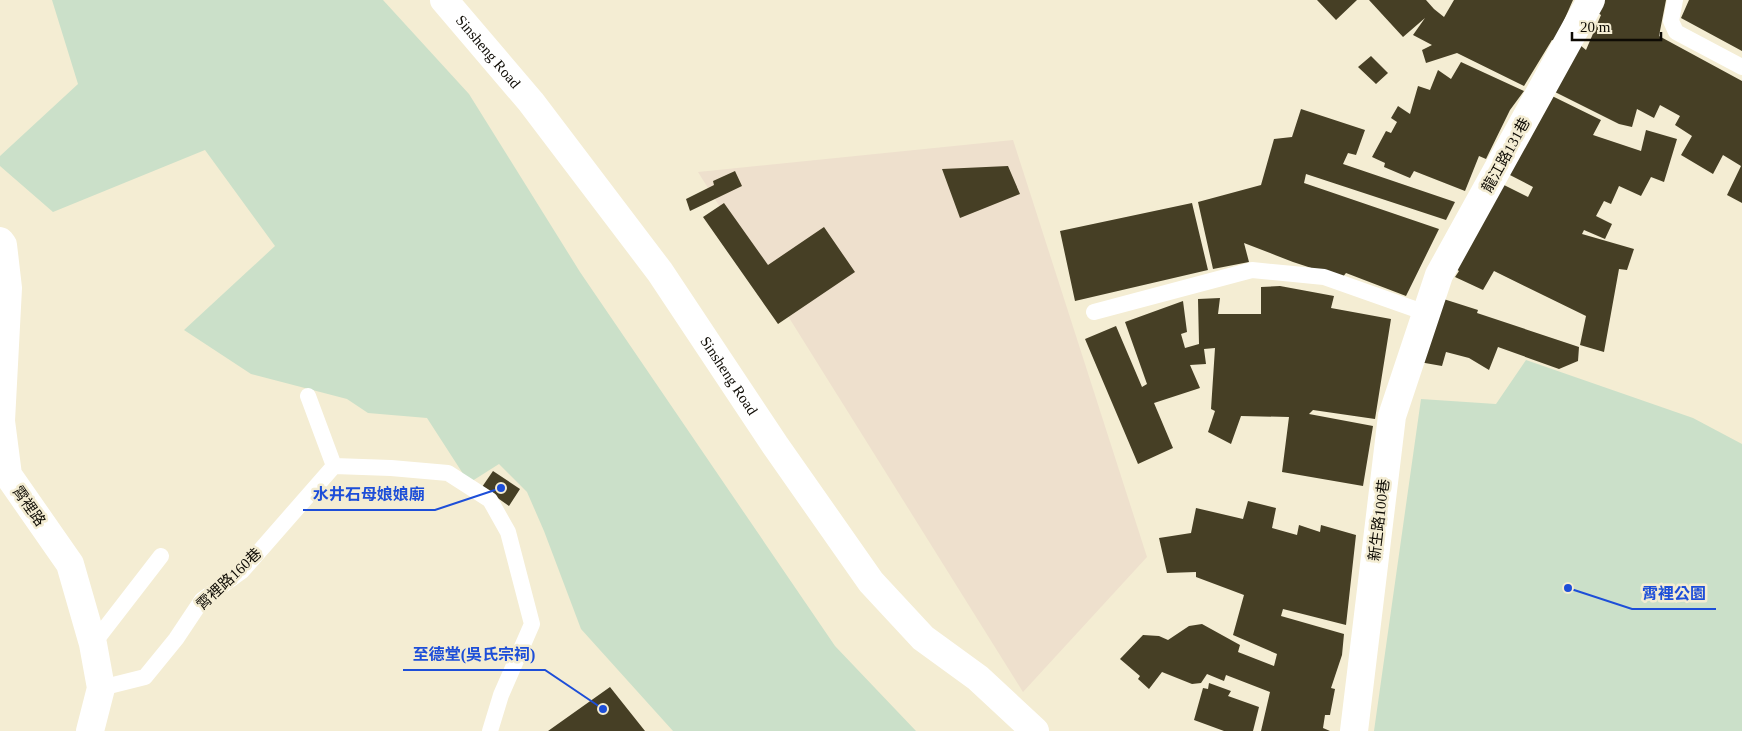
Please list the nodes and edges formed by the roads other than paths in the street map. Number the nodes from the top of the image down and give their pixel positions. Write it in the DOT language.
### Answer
graph roads {
  1 [pos="444,0"];
  2 [pos="1592,0"];
  3 [pos="1676,0"];
  4 [pos="1742,67"];
  5 [pos="0,241"];
  6 [pos="1094,312"];
  7 [pos="1426,313"];
  8 [pos="308,396"];
  9 [pos="334,466"];
  10 [pos="4,479"];
  11 [pos="162,556"];
  12 [pos="93,644"];
  13 [pos="101,688"];
  14 [pos="90,731"];
  15 [pos="490,731"];
  16 [pos="1036,731"];
  17 [pos="1354,731"];
  1 -- 16 [label="street, Sinsheng Road"];
  2 -- 7 [label="street, 龍江路131巷"];
  3 -- 4 [label="lane"];
  5 -- 10 [label="street, 霄裡路"];
  6 -- 7 [label="lane"];
  7 -- 17 [label="street, 新生路100巷"];
  8 -- 9 [label="lane"];
  9 -- 13 [label="lane, 霄裡路160巷"];
  9 -- 15 [label="lane"];
  10 -- 12 [label="street, 霄裡路"];
  11 -- 12 [label="lane"];
  12 -- 13 [label="street, 霄裡路"];
  13 -- 14 [label="street, 霄裡路"];
}
